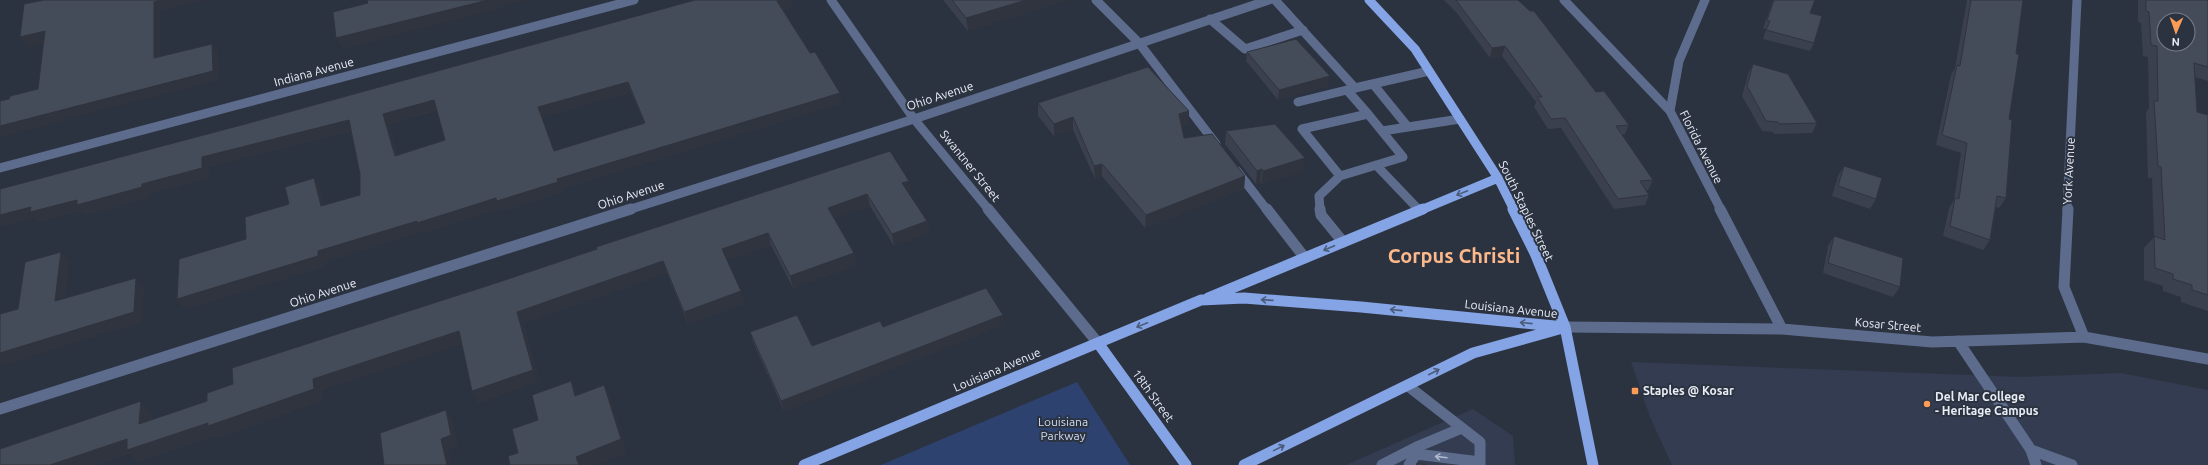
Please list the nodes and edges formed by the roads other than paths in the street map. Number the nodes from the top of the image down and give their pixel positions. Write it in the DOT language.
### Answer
graph roads {
  1 [pos="634,0"];
  2 [pos="831,0"];
  3 [pos="1096,0"];
  4 [pos="1269,0"];
  5 [pos="1275,0"];
  6 [pos="1369,0"];
  7 [pos="1564,0"];
  8 [pos="1705,0"];
  9 [pos="2077,0"];
  10 [pos="1210,19"];
  11 [pos="1303,30"];
  12 [pos="1139,43"];
  13 [pos="1429,71"];
  14 [pos="1373,84"];
  15 [pos="1351,89"];
  16 [pos="1298,102"];
  17 [pos="1670,111"];
  18 [pos="1368,114"];
  19 [pos="914,119"];
  20 [pos="1460,119"];
  21 [pos="1408,127"];
  22 [pos="1382,131"];
  23 [pos="1220,149"];
  24 [pos="1230,161"];
  25 [pos="1376,165"];
  26 [pos="0,168"];
  27 [pos="1340,176"];
  28 [pos="1498,178"];
  29 [pos="1418,210"];
  30 [pos="1343,242"];
  31 [pos="1305,258"];
  32 [pos="1201,300"];
  33 [pos="1565,327"];
  34 [pos="1782,329"];
  35 [pos="2084,337"];
  36 [pos="1958,341"];
  37 [pos="1098,343"];
  38 [pos="2208,359"];
  39 [pos="1408,386"];
  40 [pos="0,409"];
  41 [pos="1462,428"];
  42 [pos="2031,450"];
  43 [pos="1480,463"];
  44 [pos="804,465"];
  45 [pos="1186,465"];
  46 [pos="1244,465"];
  47 [pos="1382,465"];
  48 [pos="1409,465"];
  49 [pos="1593,465"];
  50 [pos="2036,465"];
  51 [pos="2072,465"];
  1 -- 26 [label="street, Indiana Avenue"];
  2 -- 19 [label="street, Swantner Street"];
  3 -- 12 [label="street"];
  4 -- 10 [label="street, Ohio Avenue"];
  5 -- 11 [label="street"];
  6 -- 13 [label="main road, South Staples Street"];
  7 -- 17 [label="street, Florida Avenue"];
  8 -- 17 [label="street"];
  9 -- 35 [label="street, York Avenue"];
  10 -- 11 [label="street"];
  10 -- 12 [label="street, Ohio Avenue"];
  11 -- 15 [label="street"];
  12 -- 19 [label="street, Ohio Avenue"];
  12 -- 23 [label="street"];
  13 -- 14 [label="street"];
  13 -- 20 [label="main road, South Staples Street"];
  14 -- 15 [label="street"];
  14 -- 21 [label="street"];
  15 -- 16 [label="street"];
  15 -- 18 [label="street"];
  17 -- 34 [label="street, Florida Avenue"];
  18 -- 22 [label="street"];
  18 -- 27 [label="street"];
  19 -- 37 [label="street, Swantner Street"];
  19 -- 40 [label="street, Ohio Avenue"];
  20 -- 21 [label="street"];
  20 -- 28 [label="main road, South Staples Street"];
  21 -- 22 [label="street"];
  22 -- 25 [label="street"];
  24 -- 31 [label="street"];
  25 -- 27 [label="street"];
  25 -- 29 [label="street"];
  27 -- 30 [label="street"];
  28 -- 29 [label="main road, Louisiana Avenue, one-way"];
  28 -- 33 [label="main road, South Staples Street"];
  29 -- 30 [label="main road, Louisiana Avenue"];
  30 -- 31 [label="main road, Louisiana Avenue, one-way"];
  31 -- 32 [label="main road, Louisiana Avenue"];
  33 -- 32 [label="main road, Louisiana Avenue, one-way"];
  32 -- 37 [label="main road, Louisiana Avenue, one-way"];
  33 -- 34 [label="street, Kosar Street"];
  39 -- 33 [label="main road, Louisiana Avenue, one-way"];
  33 -- 49 [label="main road, South Staples Street"];
  34 -- 36 [label="street, Kosar Street"];
  35 -- 36 [label="street, Kosar Street"];
  35 -- 38 [label="street, Kosar Street"];
  36 -- 42 [label="street"];
  37 -- 44 [label="main road, Louisiana Avenue"];
  37 -- 45 [label="main road, 18th Street"];
  39 -- 41 [label="street"];
  46 -- 39 [label="main road, Louisiana Avenue, one-way"];
  41 -- 43 [label="street"];
  41 -- 47 [label="street"];
  42 -- 50 [label="street"];
  42 -- 51 [label="street"];
  43 -- 48 [label="street, one-way"];
}
